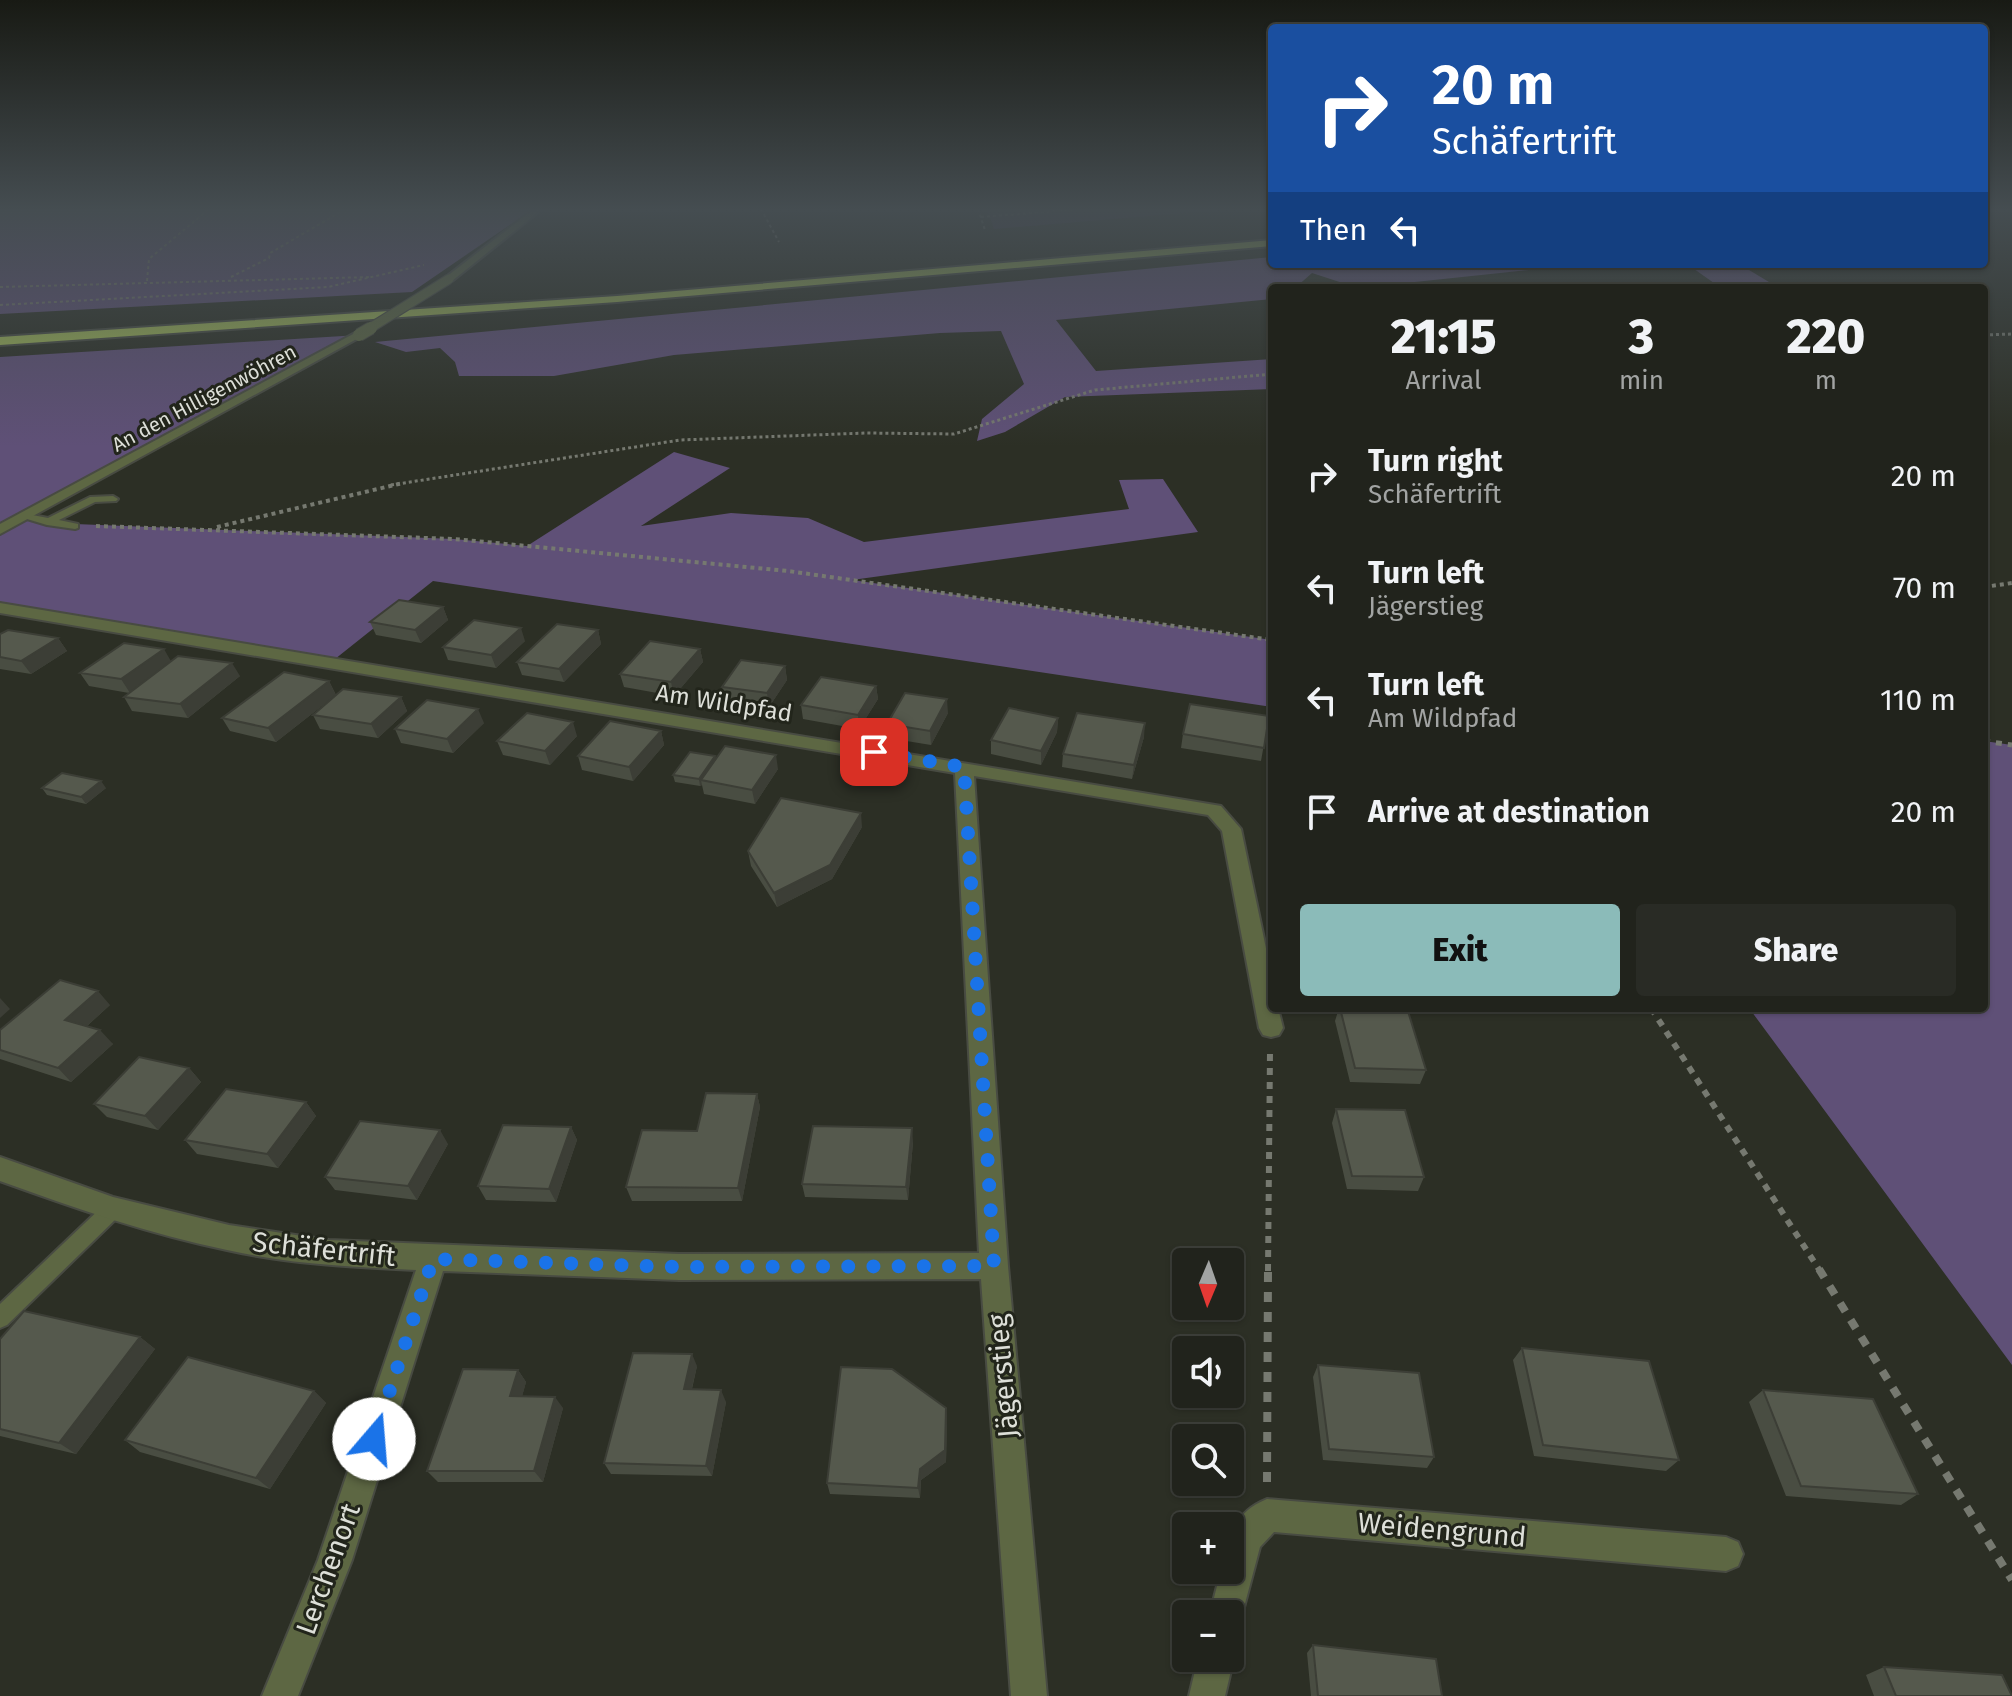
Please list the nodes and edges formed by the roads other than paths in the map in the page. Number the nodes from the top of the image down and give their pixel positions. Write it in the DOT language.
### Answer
graph roads {
  1 [pos="434,288"];
  2 [pos="744,288"];
  3 [pos="461,296"];
  4 [pos="386,301"];
  5 [pos="325,306"];
  6 [pos="309,307"];
  7 [pos="0,341"];
  8 [pos="113,499"];
  9 [pos="22,516"];
  10 [pos="47,522"];
  11 [pos="75,526"];
  12 [pos="0,530"];
  13 [pos="0,608"];
  14 [pos="964,767"];
  15 [pos="1271,1028"];
  16 [pos="0,1169"];
  17 [pos="113,1209"];
  18 [pos="433,1259"];
  19 [pos="994,1266"];
  20 [pos="0,1318"];
  21 [pos="1726,1554"];
  22 [pos="1230,1600"];
  23 [pos="1213,1672"];
  24 [pos="280,1696"];
  25 [pos="1029,1696"];
  26 [pos="1207,1696"];
  1 -- 9 [label="street, An den Hilligenwöhren, bridge"];
  2 -- 7 [label="highway"];
  3 -- 4 [label="highway"];
  5 -- 6 [label="highway"];
  8 -- 10 [label="lane"];
  9 -- 10 [label="lane"];
  9 -- 12 [label="street, An den Hilligenwöhren"];
  10 -- 11 [label="lane"];
  13 -- 14 [label="street, Am Wildpfad"];
  14 -- 15 [label="street, Am Wildpfad"];
  14 -- 19 [label="street, Jägerstieg"];
  16 -- 17 [label="street, Schäfertrift"];
  17 -- 18 [label="street, Schäfertrift"];
  17 -- 20 [label="lane"];
  18 -- 19 [label="street, Schäfertrift"];
  18 -- 24 [label="street, Lerchenort"];
  19 -- 25 [label="street, Jägerstieg"];
  21 -- 22 [label="street, Weidengrund"];
  23 -- 26 [label="street"];
}
